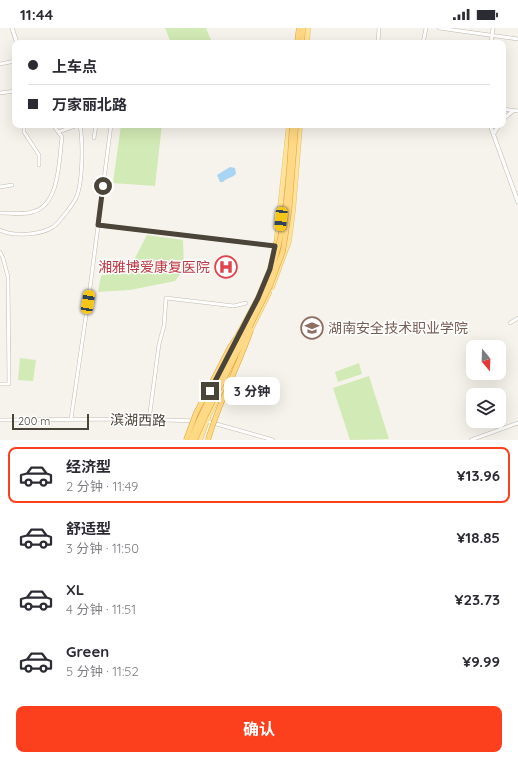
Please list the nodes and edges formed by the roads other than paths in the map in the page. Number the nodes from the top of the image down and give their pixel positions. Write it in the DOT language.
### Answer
graph roads {
  1 [pos="12,28"];
  2 [pos="298,28"];
  3 [pos="304,28"];
  4 [pos="308,28"];
  5 [pos="380,28"];
  6 [pos="426,28"];
  7 [pos="439,28"];
  8 [pos="493,28"];
  9 [pos="492,35"];
  10 [pos="518,38"];
  11 [pos="16,40"];
  12 [pos="296,40"];
  13 [pos="302,40"];
  14 [pos="307,40"];
  15 [pos="378,40"];
  16 [pos="424,40"];
  17 [pos="491,40"];
  18 [pos="12,62"];
  19 [pos="0,64"];
  20 [pos="12,92"];
  21 [pos="0,93"];
  22 [pos="506,110"];
  23 [pos="513,111"];
  24 [pos="518,111"];
  25 [pos="506,117"];
  26 [pos="24,128"];
  27 [pos="55,128"];
  28 [pos="70,128"];
  29 [pos="79,128"];
  30 [pos="96,128"];
  31 [pos="111,128"];
  32 [pos="291,128"];
  33 [pos="291,128"];
  34 [pos="291,128"];
  35 [pos="296,128"];
  36 [pos="300,128"];
  37 [pos="492,128"];
  38 [pos="497,128"];
  39 [pos="58,132"];
  40 [pos="494,133"];
  41 [pos="94,138"];
  42 [pos="39,165"];
  43 [pos="12,185"];
  44 [pos="0,187"];
  45 [pos="518,202"];
  46 [pos="0,214"];
  47 [pos="98,225"];
  48 [pos="0,230"];
  49 [pos="275,246"];
  50 [pos="0,252"];
  51 [pos="246,303"];
  52 [pos="255,313"];
  53 [pos="518,318"];
  54 [pos="510,323"];
  55 [pos="0,384"];
  56 [pos="222,398"];
  57 [pos="71,419"];
  58 [pos="0,420"];
  59 [pos="149,420"];
  60 [pos="194,420"];
  61 [pos="207,422"];
  62 [pos="518,423"];
  63 [pos="188,440"];
  64 [pos="195,440"];
  65 [pos="200,440"];
  66 [pos="204,440"];
  67 [pos="208,440"];
  68 [pos="273,440"];
  69 [pos="471,440"];
  1 -- 11 [label="street"];
  2 -- 12 [label="highway"];
  3 -- 13 [label="highway"];
  4 -- 14 [label="main road"];
  5 -- 15 [label="street"];
  6 -- 16 [label="street"];
  7 -- 9 [label="street"];
  8 -- 9 [label="street"];
  9 -- 10 [label="street"];
  9 -- 17 [label="street"];
  18 -- 19 [label="street"];
  20 -- 21 [label="street"];
  22 -- 23 [label="street"];
  23 -- 24 [label="street"];
  23 -- 25 [label="street"];
  26 -- 42 [label="street"];
  27 -- 39 [label="street"];
  28 -- 39 [label="street"];
  29 -- 48 [label="street"];
  30 -- 41 [label="street"];
  31 -- 47 [label="street"];
  32 -- 49 [label="highway, bridge"];
  33 -- 49 [label="main road"];
  34 -- 52 [label="highway, bridge"];
  35 -- 52 [label="highway, bridge"];
  36 -- 61 [label="main road"];
  37 -- 40 [label="street"];
  38 -- 40 [label="street"];
  39 -- 46 [label="street"];
  40 -- 45 [label="street"];
  43 -- 44 [label="street"];
  47 -- 49 [label="street"];
  47 -- 57 [label="street"];
  49 -- 60 [label="main road"];
  50 -- 55 [label="street"];
  51 -- 59 [label="street"];
  52 -- 56 [label="highway, bridge"];
  52 -- 63 [label="highway, bridge"];
  52 -- 64 [label="highway, bridge"];
  53 -- 54 [label="street"];
  56 -- 66 [label="highway, bridge"];
  56 -- 67 [label="highway, bridge"];
  57 -- 58 [label="street, 滨湖西路"];
  57 -- 59 [label="street, 滨湖西路"];
  59 -- 60 [label="street, 滨湖西路"];
  60 -- 61 [label="street, 滨湖西路"];
  60 -- 63 [label="main road"];
  61 -- 65 [label="main road"];
  61 -- 68 [label="street, 滨湖西路"];
  62 -- 69 [label="street"];
}
